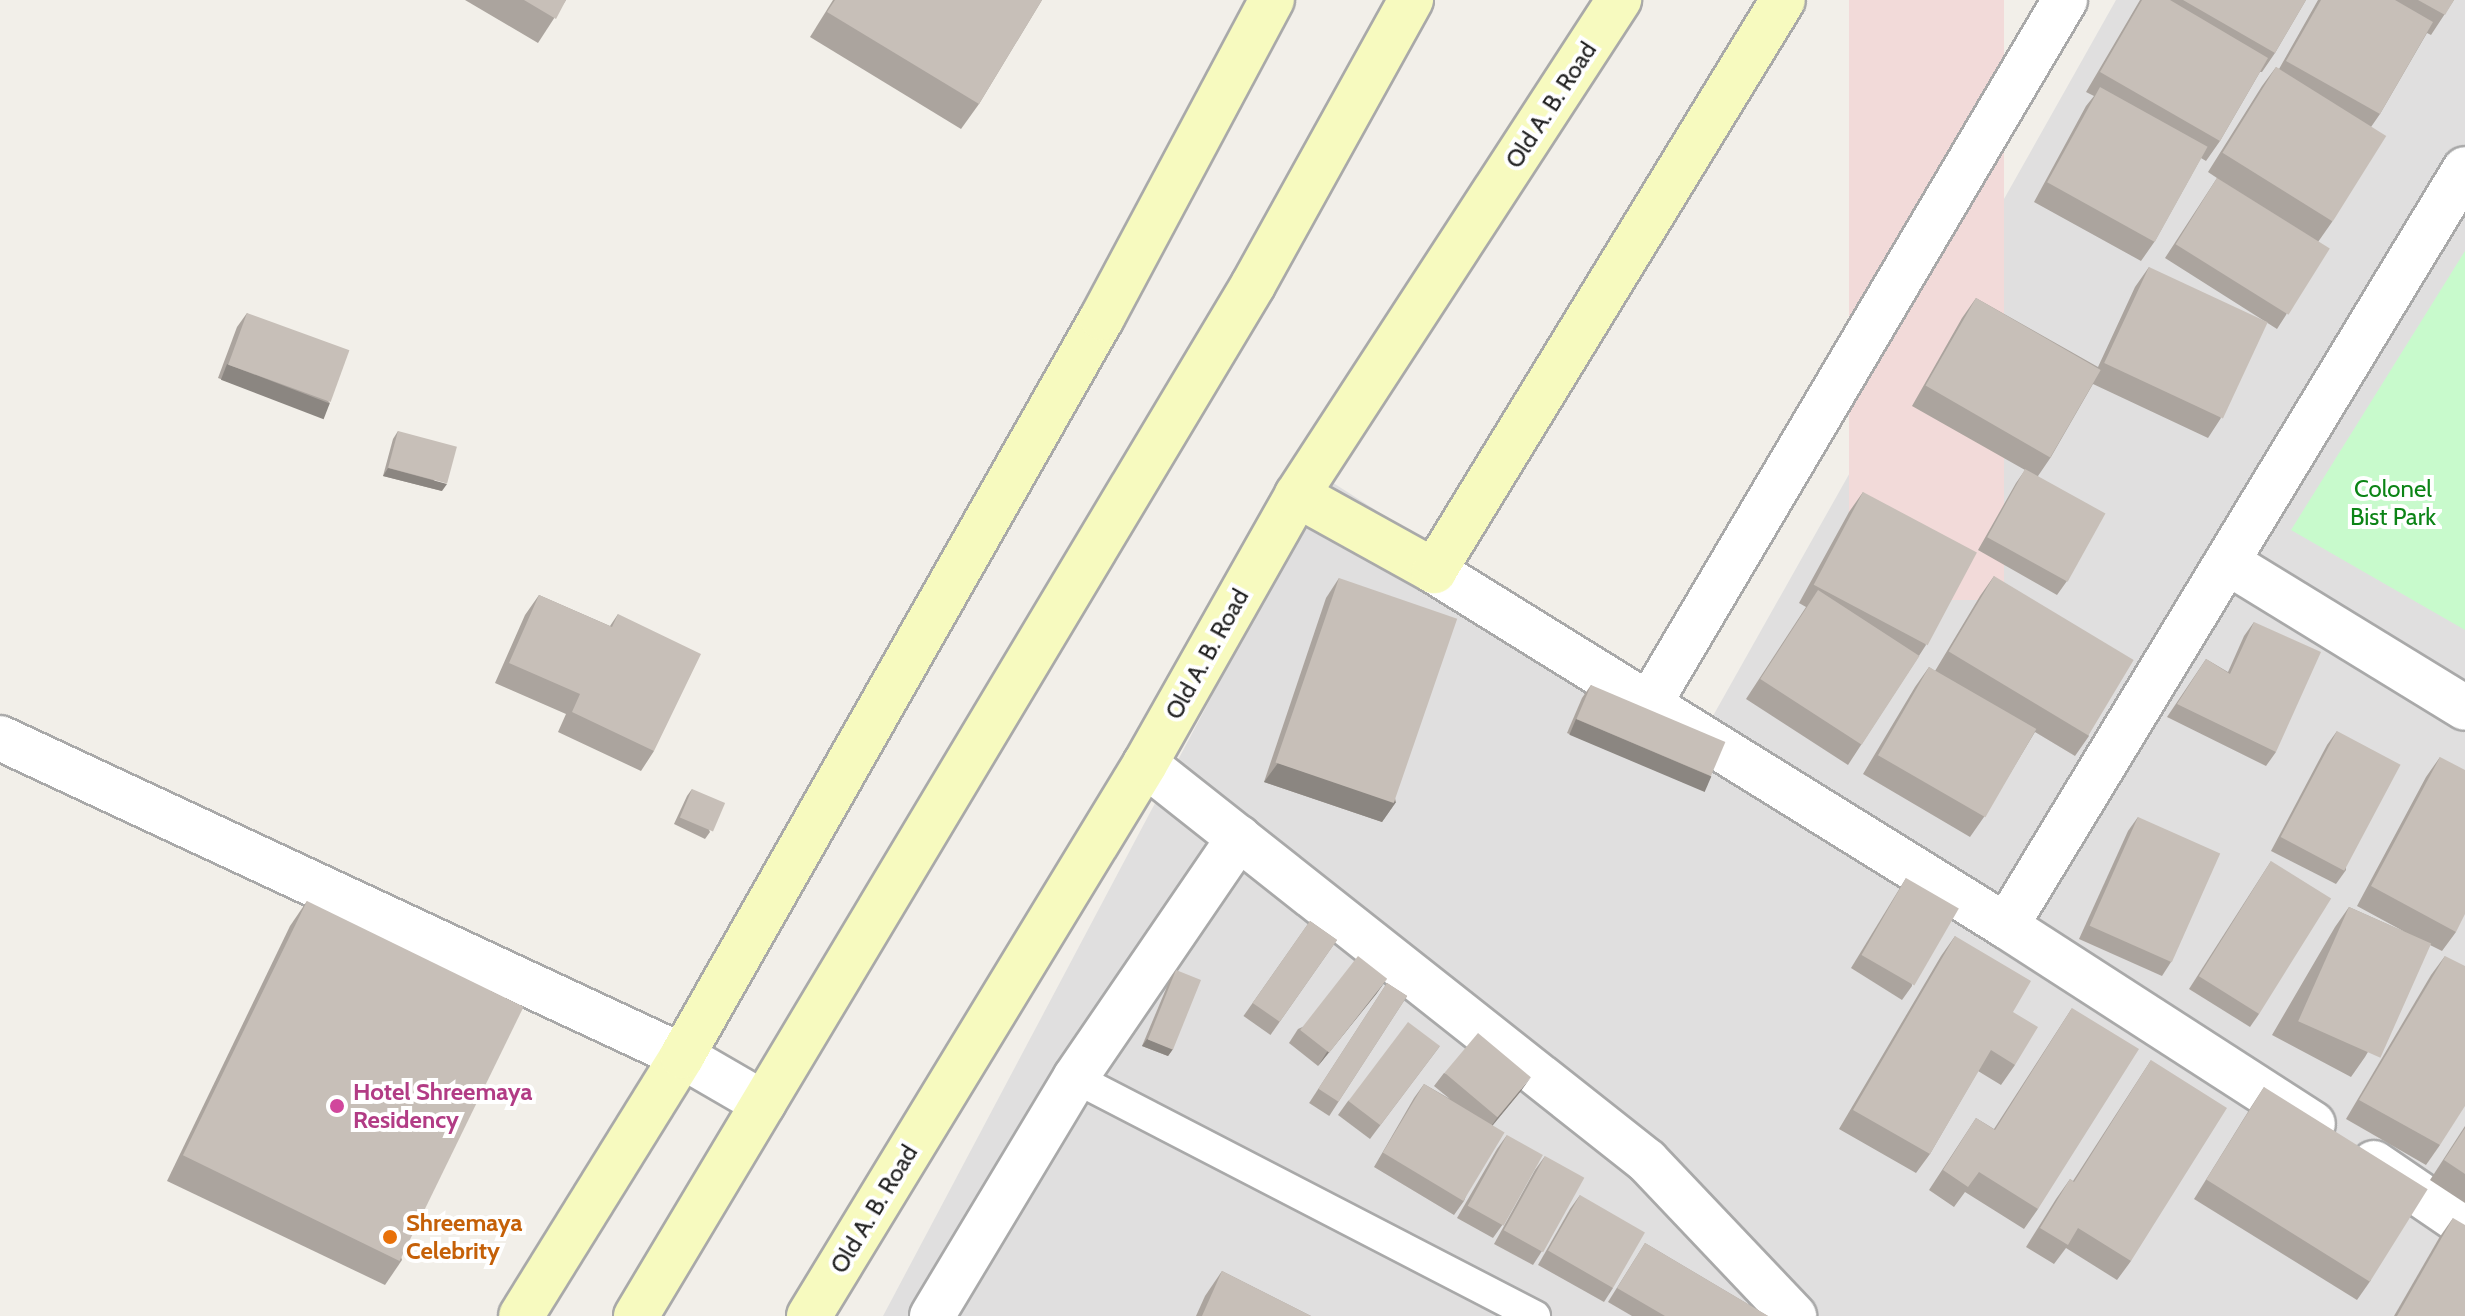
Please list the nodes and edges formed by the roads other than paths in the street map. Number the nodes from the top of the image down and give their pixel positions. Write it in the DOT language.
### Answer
graph roads {
  1 [pos="1272,0"];
  2 [pos="1411,0"];
  3 [pos="1619,0"];
  4 [pos="1783,0"];
  5 [pos="2065,0"];
  6 [pos="2465,169"];
  7 [pos="1297,495"];
  8 [pos="2227,562"];
  9 [pos="1434,571"];
  10 [pos="1649,704"];
  11 [pos="2465,708"];
  12 [pos="0,738"];
  13 [pos="1145,764"];
  14 [pos="1239,838"];
  15 [pos="2006,926"];
  16 [pos="682,1056"];
  17 [pos="1075,1078"];
  18 [pos="763,1103"];
  19 [pos="2465,1225"];
  20 [pos="521,1316"];
  21 [pos="636,1316"];
  22 [pos="809,1316"];
  23 [pos="932,1316"];
  24 [pos="1535,1316"];
  25 [pos="1794,1316"];
  1 -- 16 [label="main road"];
  2 -- 18 [label="main road"];
  3 -- 7 [label="main road, Old A. B. Road"];
  4 -- 9 [label="main road"];
  5 -- 10 [label="street"];
  6 -- 8 [label="street"];
  7 -- 9 [label="main road"];
  7 -- 13 [label="main road, Old A. B. Road"];
  8 -- 11 [label="street"];
  8 -- 15 [label="street"];
  9 -- 10 [label="street"];
  10 -- 15 [label="street"];
  12 -- 16 [label="street"];
  13 -- 14 [label="street"];
  13 -- 22 [label="main road, Old A. B. Road"];
  14 -- 17 [label="street"];
  14 -- 25 [label="street"];
  15 -- 19 [label="street"];
  16 -- 18 [label="street"];
  16 -- 20 [label="main road"];
  17 -- 23 [label="street"];
  17 -- 24 [label="lane"];
  18 -- 21 [label="main road"];
}
